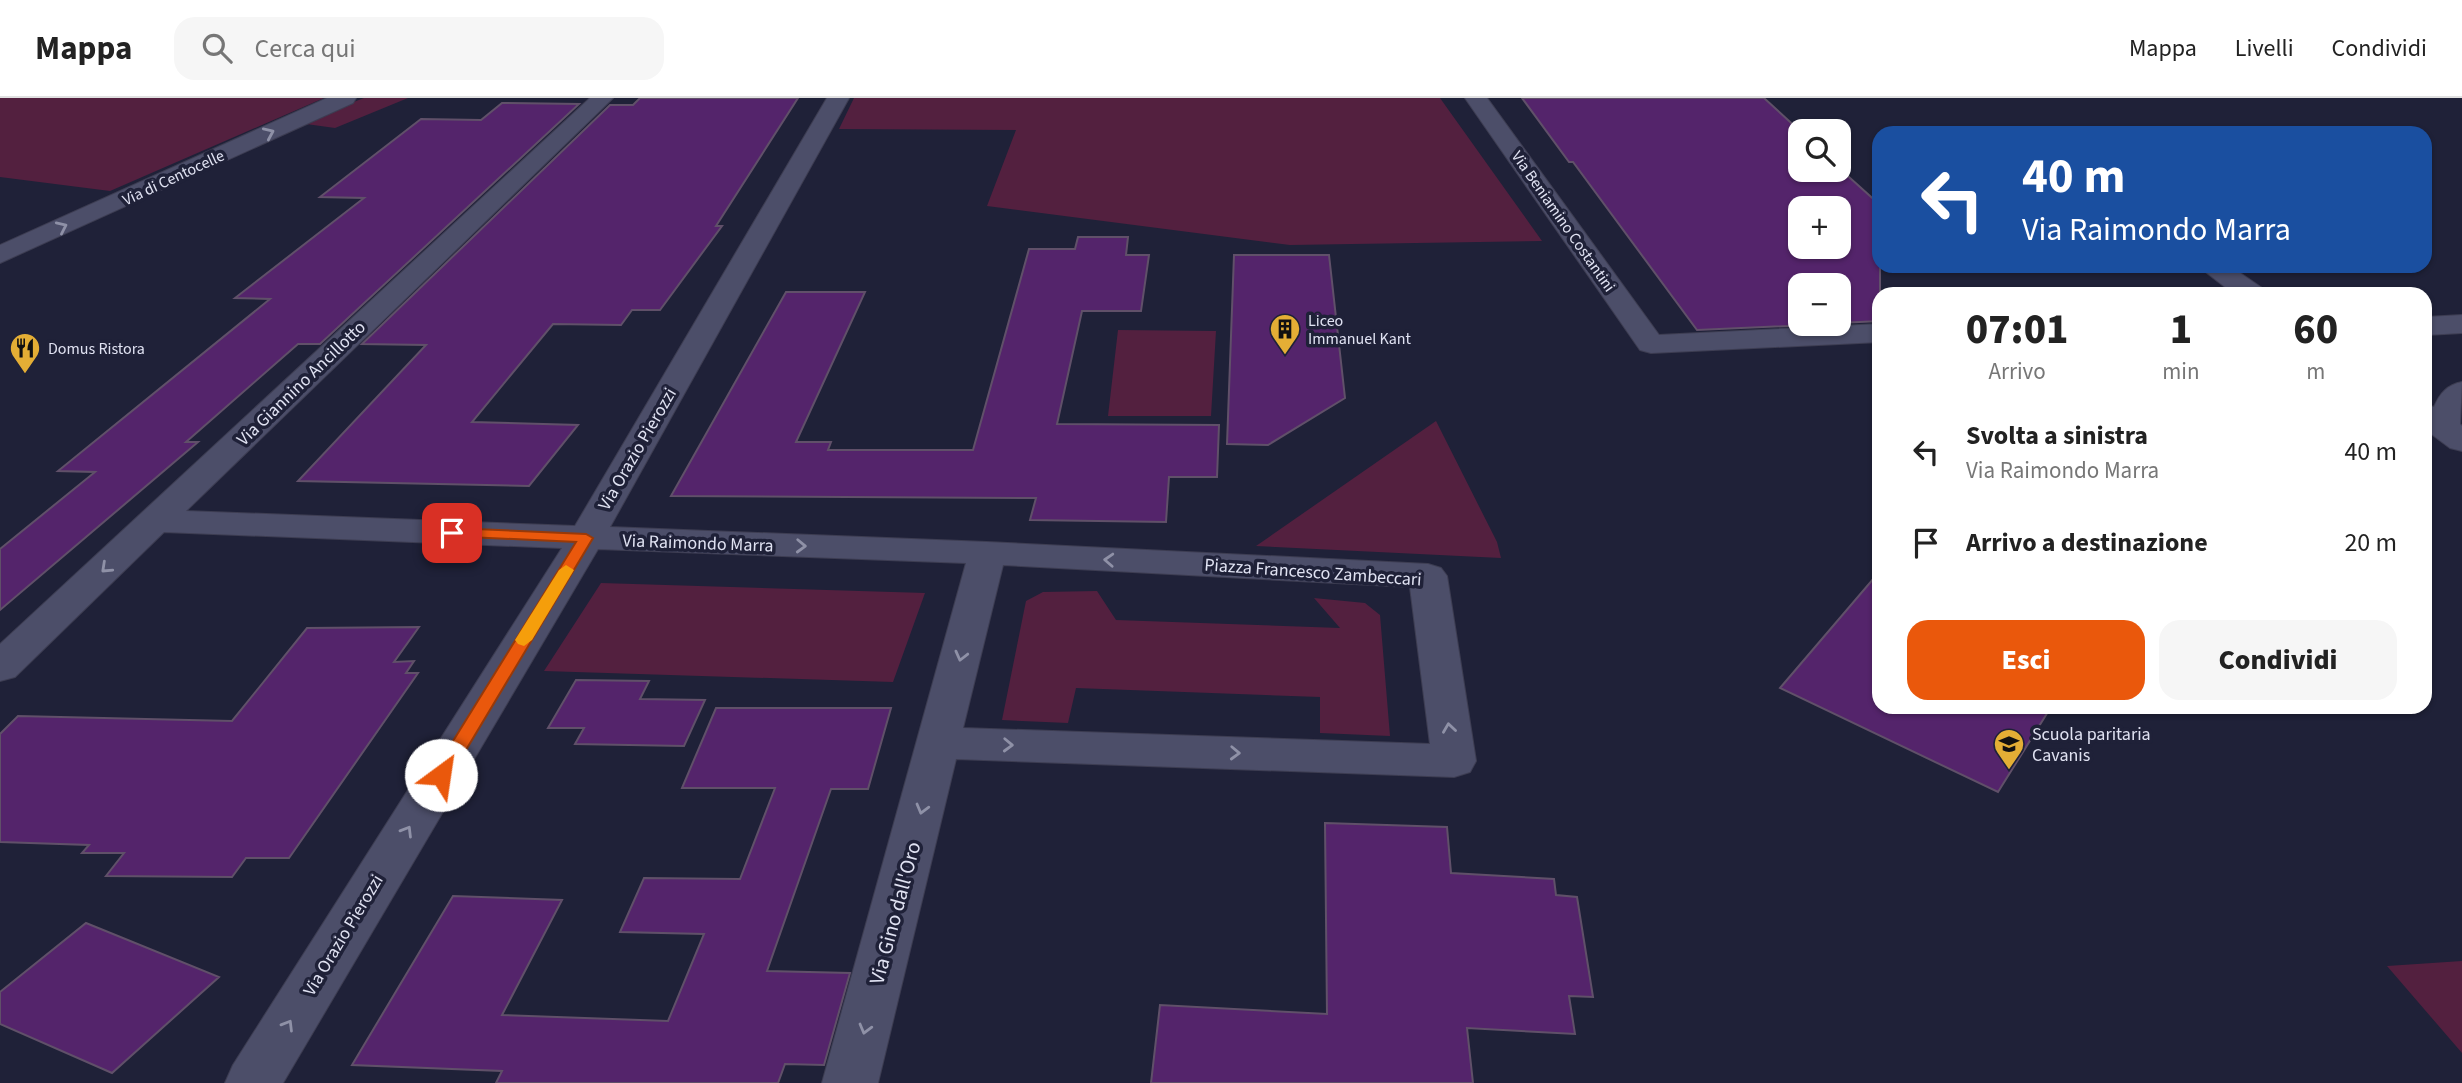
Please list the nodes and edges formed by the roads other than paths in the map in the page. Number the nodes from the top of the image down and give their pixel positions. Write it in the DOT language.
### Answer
graph roads {
  1 [pos="345,98"];
  2 [pos="602,98"];
  3 [pos="838,98"];
  4 [pos="1476,98"];
  5 [pos="0,256"];
  6 [pos="2223,273"];
  7 [pos="2242,287"];
  8 [pos="2462,324"];
  9 [pos="2432,326"];
  10 [pos="1872,333"];
  11 [pos="2462,391"];
  12 [pos="2448,427"];
  13 [pos="156,521"];
  14 [pos="586,538"];
  15 [pos="988,553"];
  16 [pos="0,667"];
  17 [pos="940,743"];
  18 [pos="253,1083"];
  19 [pos="850,1083"];
  5 -- 1 [label="street, Via di Centocelle, one-way"];
  2 -- 13 [label="street, Via Giannino Ancillotto"];
  3 -- 14 [label="street, Via Orazio Pierozzi"];
  4 -- 10 [label="street, Via Beniamino Costantini"];
  6 -- 7 [label="street"];
  8 -- 9 [label="street"];
  11 -- 12 [label="street"];
  13 -- 14 [label="street, Via Raimondo Marra"];
  13 -- 16 [label="street, Via Giannino Ancillotto, one-way"];
  14 -- 15 [label="street, Via Raimondo Marra, one-way"];
  18 -- 14 [label="street, Via Orazio Pierozzi, one-way"];
  15 -- 17 [label="street, one-way"];
  17 -- 15 [label="street, Piazza Francesco Zambeccari, one-way"];
  17 -- 19 [label="street, Via Gino dall'Oro, one-way"];
}
